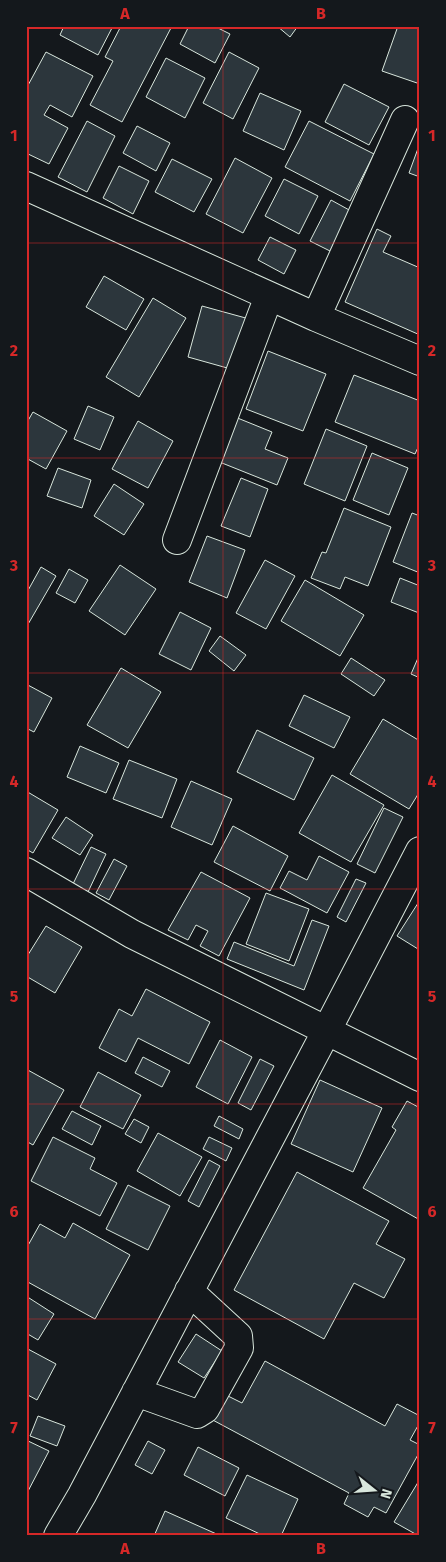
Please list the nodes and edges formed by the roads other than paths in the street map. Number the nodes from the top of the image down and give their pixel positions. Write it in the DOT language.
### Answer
graph roads {
  1 [pos="405,120"];
  2 [pos="26,186"];
  3 [pos="269,296"];
  4 [pos="316,317"];
  5 [pos="420,361"];
  6 [pos="177,540"];
  7 [pos="420,851"];
  8 [pos="26,872"];
  9 [pos="328,1030"];
  10 [pos="420,1077"];
  11 [pos="189,1292"];
  12 [pos="136,1392"];
  13 [pos="58,1536"];
  1 -- 4 [label="street"];
  2 -- 3 [label="street"];
  3 -- 4 [label="street"];
  3 -- 6 [label="street"];
  4 -- 5 [label="street"];
  7 -- 9 [label="street"];
  8 -- 9 [label="street"];
  9 -- 10 [label="street"];
  9 -- 11 [label="street"];
  11 -- 12 [label="street"];
  11 -- 12 [label="street"];
  12 -- 13 [label="street"];
}
